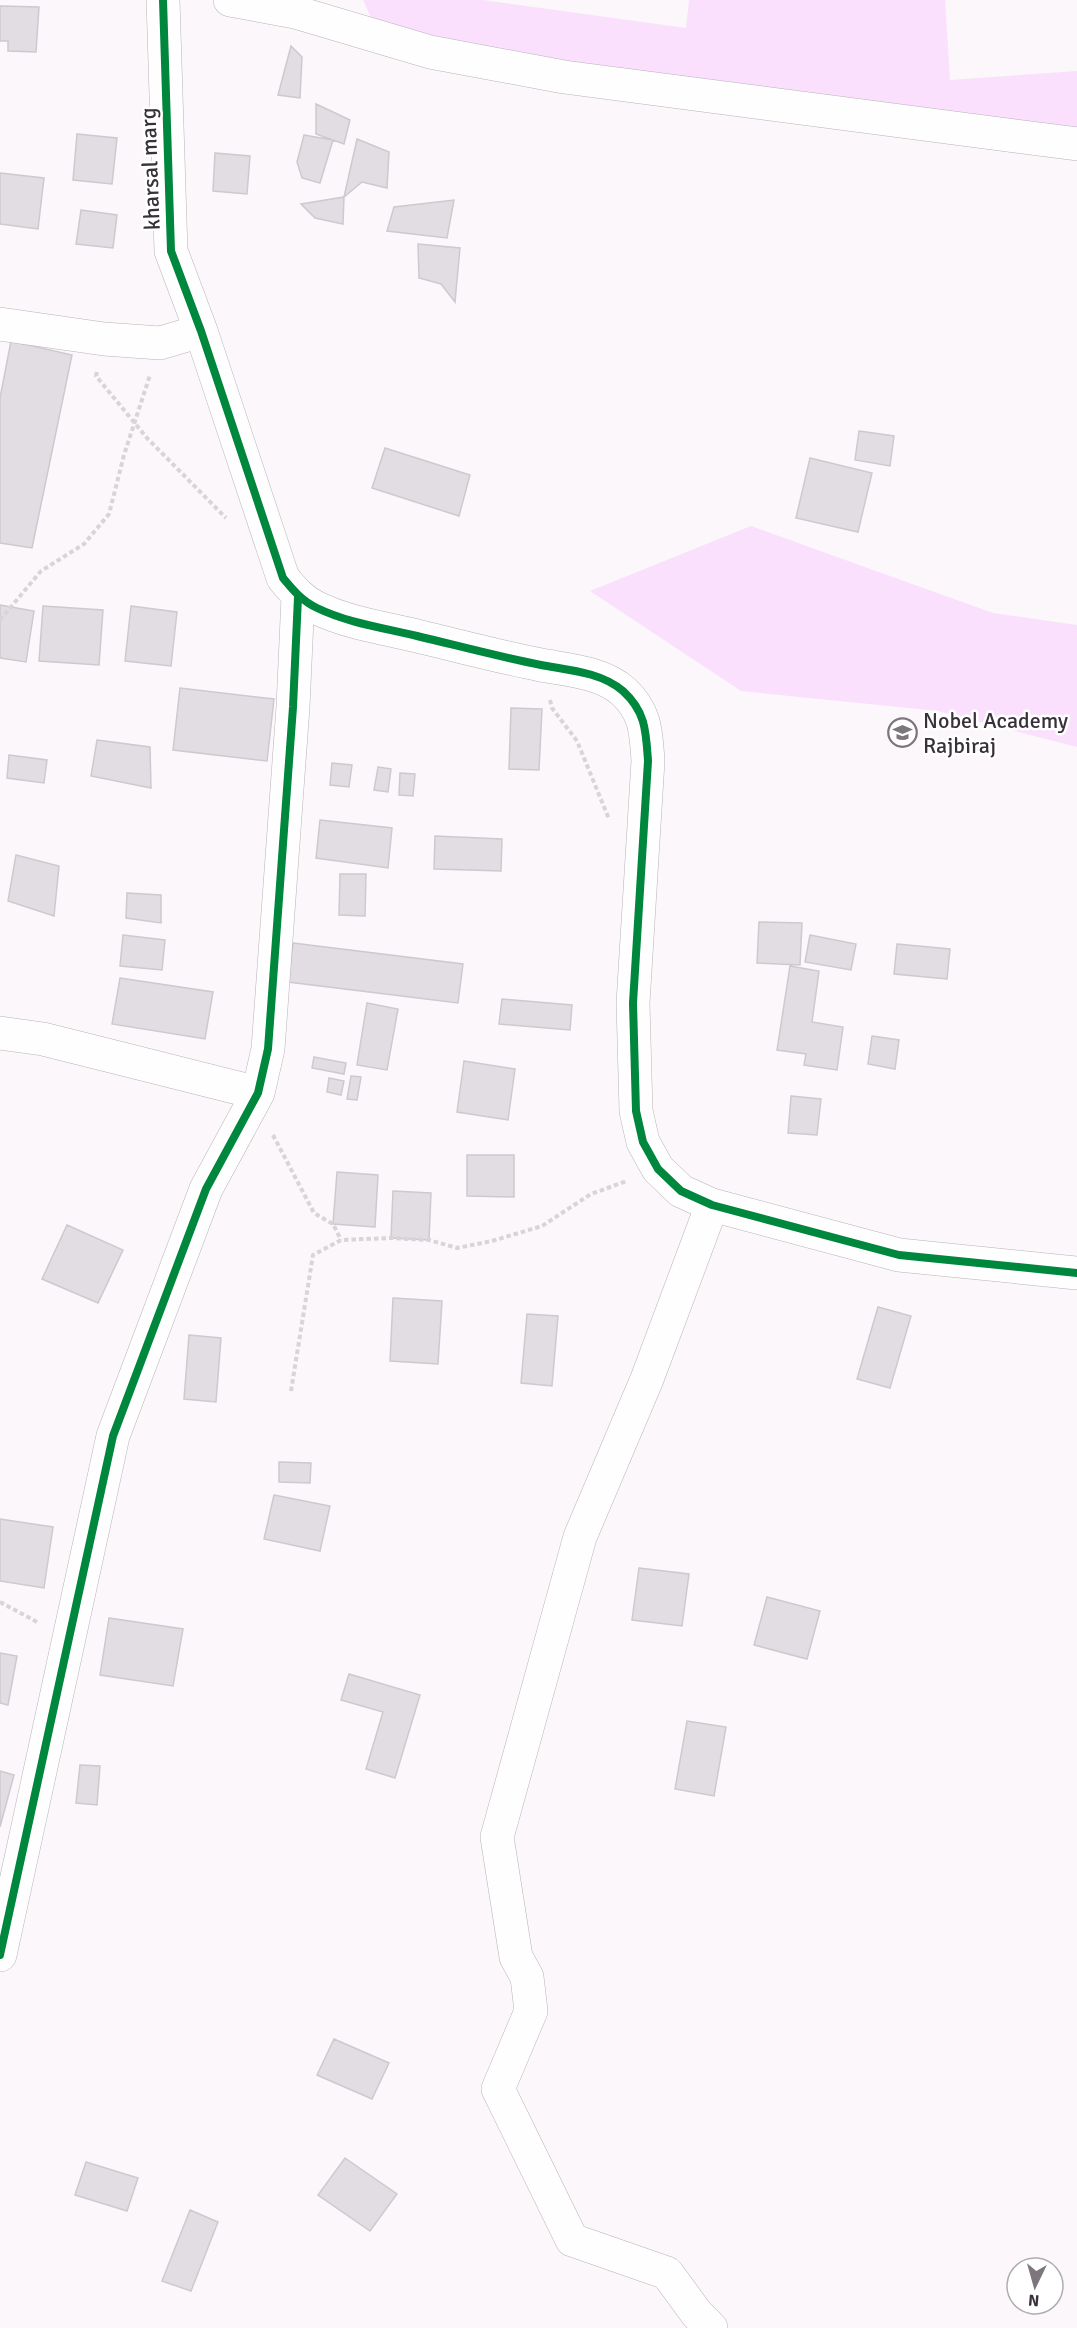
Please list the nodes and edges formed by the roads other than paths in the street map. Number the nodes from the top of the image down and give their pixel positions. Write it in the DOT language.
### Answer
graph roads {
  1 [pos="163,0"];
  2 [pos="230,0"];
  3 [pos="1077,144"];
  4 [pos="0,324"];
  5 [pos="201,331"];
  6 [pos="298,597"];
  7 [pos="0,1033"];
  8 [pos="258,1093"];
  9 [pos="712,1204"];
  10 [pos="1077,1273"];
  11 [pos="0,1955"];
  12 [pos="711,2328"];
  1 -- 5 [label="street, kharsal marg"];
  2 -- 3 [label="street"];
  4 -- 5 [label="street"];
  5 -- 6 [label="street, kharsal marg"];
  6 -- 8 [label="street"];
  6 -- 9 [label="street"];
  7 -- 8 [label="street"];
  8 -- 11 [label="street"];
  9 -- 10 [label="street"];
  9 -- 12 [label="street"];
}
